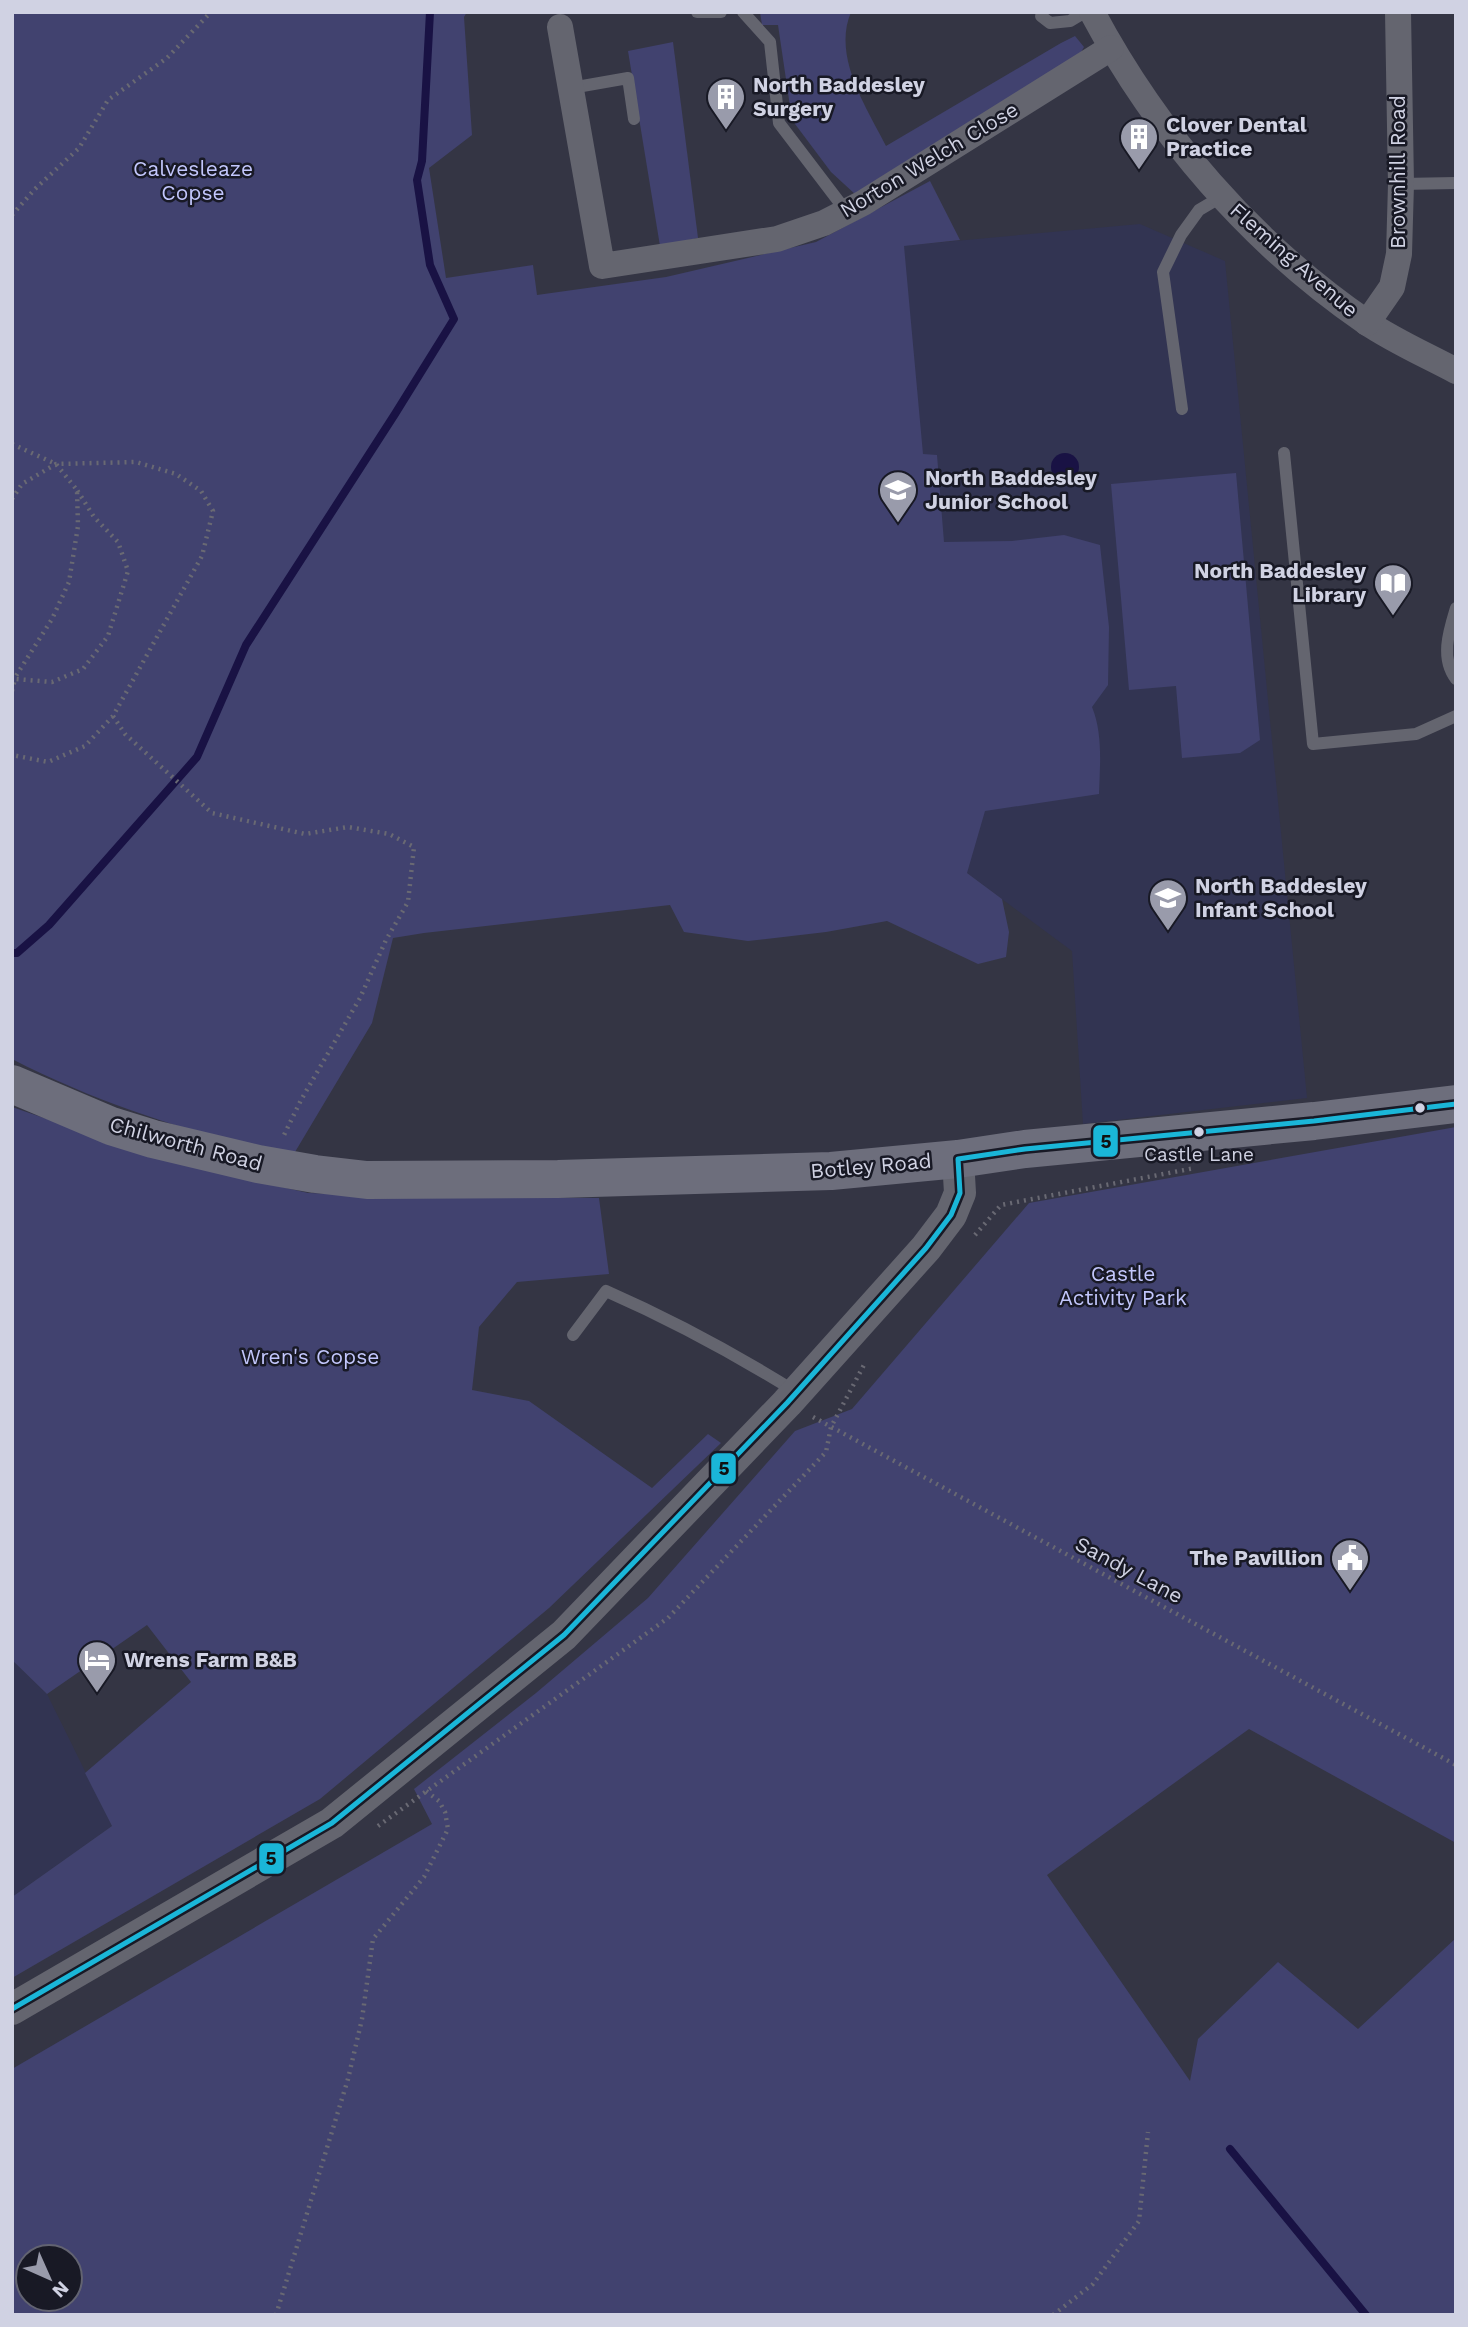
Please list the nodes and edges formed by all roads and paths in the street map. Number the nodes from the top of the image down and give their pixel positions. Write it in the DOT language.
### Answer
graph roads {
  1 [pos="211,12"];
  2 [pos="697,12"];
  3 [pos="721,12"];
  4 [pos="743,12"];
  5 [pos="1084,12"];
  6 [pos="1092,12"];
  7 [pos="1398,12"];
  8 [pos="1041,16"];
  9 [pos="560,27"];
  10 [pos="1111,48"];
  11 [pos="571,88"];
  12 [pos="634,119"];
  13 [pos="1456,183"];
  14 [pos="1401,184"];
  15 [pos="1221,197"];
  16 [pos="846,211"];
  17 [pos="12,215"];
  18 [pos="1367,323"];
  19 [pos="1456,371"];
  20 [pos="1182,409"];
  21 [pos="12,444"];
  22 [pos="1284,453"];
  23 [pos="56,464"];
  24 [pos="77,490"];
  25 [pos="12,499"];
  26 [pos="1456,608"];
  27 [pos="13,680"];
  28 [pos="1456,680"];
  29 [pos="12,691"];
  30 [pos="113,716"];
  31 [pos="1456,716"];
  32 [pos="12,755"];
  33 [pos="12,1084"];
  34 [pos="1456,1104"];
  35 [pos="958,1159"];
  36 [pos="1202,1166"];
  37 [pos="274,1167"];
  38 [pos="367,1180"];
  39 [pos="974,1236"];
  40 [pos="573,1335"];
  41 [pos="865,1362"];
  42 [pos="792,1398"];
  43 [pos="831,1427"];
  44 [pos="826,1452"];
  45 [pos="1456,1765"];
  46 [pos="383,1781"];
  47 [pos="12,2009"];
  48 [pos="1148,2132"];
  49 [pos="276,2315"];
  50 [pos="1053,2315"];
  1 -- 17 [label="path"];
  2 -- 3 [label="lane"];
  4 -- 16 [label="lane"];
  5 -- 8 [label="lane"];
  6 -- 10 [label="street, Fleming Avenue"];
  7 -- 14 [label="street, Brownhill Road"];
  9 -- 11 [label="street, Norton Welch Close"];
  10 -- 15 [label="street, Fleming Avenue"];
  10 -- 16 [label="street, Norton Welch Close"];
  11 -- 12 [label="lane"];
  11 -- 16 [label="street, Norton Welch Close"];
  13 -- 14 [label="lane"];
  14 -- 18 [label="street, Brownhill Road"];
  15 -- 18 [label="street, Fleming Avenue"];
  15 -- 20 [label="lane"];
  18 -- 19 [label="street, Fleming Avenue"];
  21 -- 23 [label="path"];
  22 -- 31 [label="lane"];
  23 -- 24 [label="path"];
  23 -- 25 [label="path"];
  23 -- 30 [label="path"];
  24 -- 27 [label="path"];
  24 -- 27 [label="path"];
  26 -- 28 [label="lane"];
  27 -- 29 [label="path"];
  30 -- 32 [label="path"];
  30 -- 37 [label="path"];
  33 -- 37 [label="main road, Chilworth Road"];
  34 -- 35 [label="main road, Botley Road"];
  35 -- 38 [label="main road, Botley Road"];
  35 -- 42 [label="street"];
  36 -- 39 [label="path"];
  37 -- 38 [label="main road, Chilworth Road"];
  40 -- 42 [label="lane"];
  41 -- 43 [label="path"];
  42 -- 43 [label="path, Sandy Lane"];
  42 -- 46 [label="street"];
  43 -- 44 [label="path"];
  43 -- 45 [label="path, Sandy Lane"];
  46 -- 47 [label="street"];
  46 -- 49 [label="path"];
  48 -- 50 [label="path"];
}
